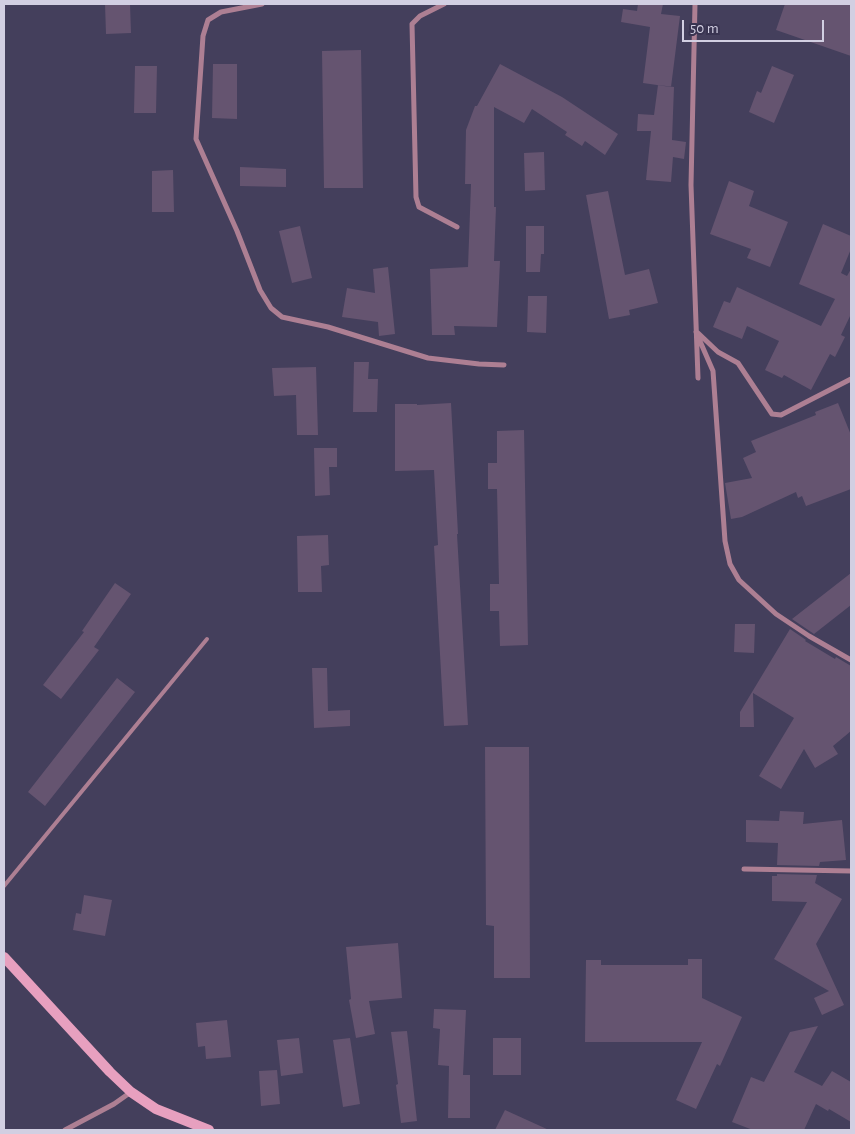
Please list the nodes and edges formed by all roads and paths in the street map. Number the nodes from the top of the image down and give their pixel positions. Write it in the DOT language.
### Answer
graph roads {
  1 [pos="262,4"];
  2 [pos="444,4"];
  3 [pos="695,4"];
  4 [pos="457,227"];
  5 [pos="696,332"];
  6 [pos="504,365"];
  7 [pos="698,378"];
  8 [pos="851,379"];
  9 [pos="207,639"];
  10 [pos="851,660"];
  11 [pos="744,868"];
  12 [pos="851,871"];
  13 [pos="4,886"];
  14 [pos="4,957"];
  15 [pos="132,1092"];
  16 [pos="65,1130"];
  17 [pos="209,1130"];
  1 -- 6 [label="street"];
  2 -- 4 [label="street"];
  3 -- 5 [label="street"];
  5 -- 7 [label="street"];
  5 -- 8 [label="street"];
  5 -- 10 [label="street"];
  9 -- 13 [label="lane"];
  11 -- 12 [label="street"];
  14 -- 15 [label="street"];
  15 -- 16 [label="street"];
  15 -- 17 [label="street"];
}
